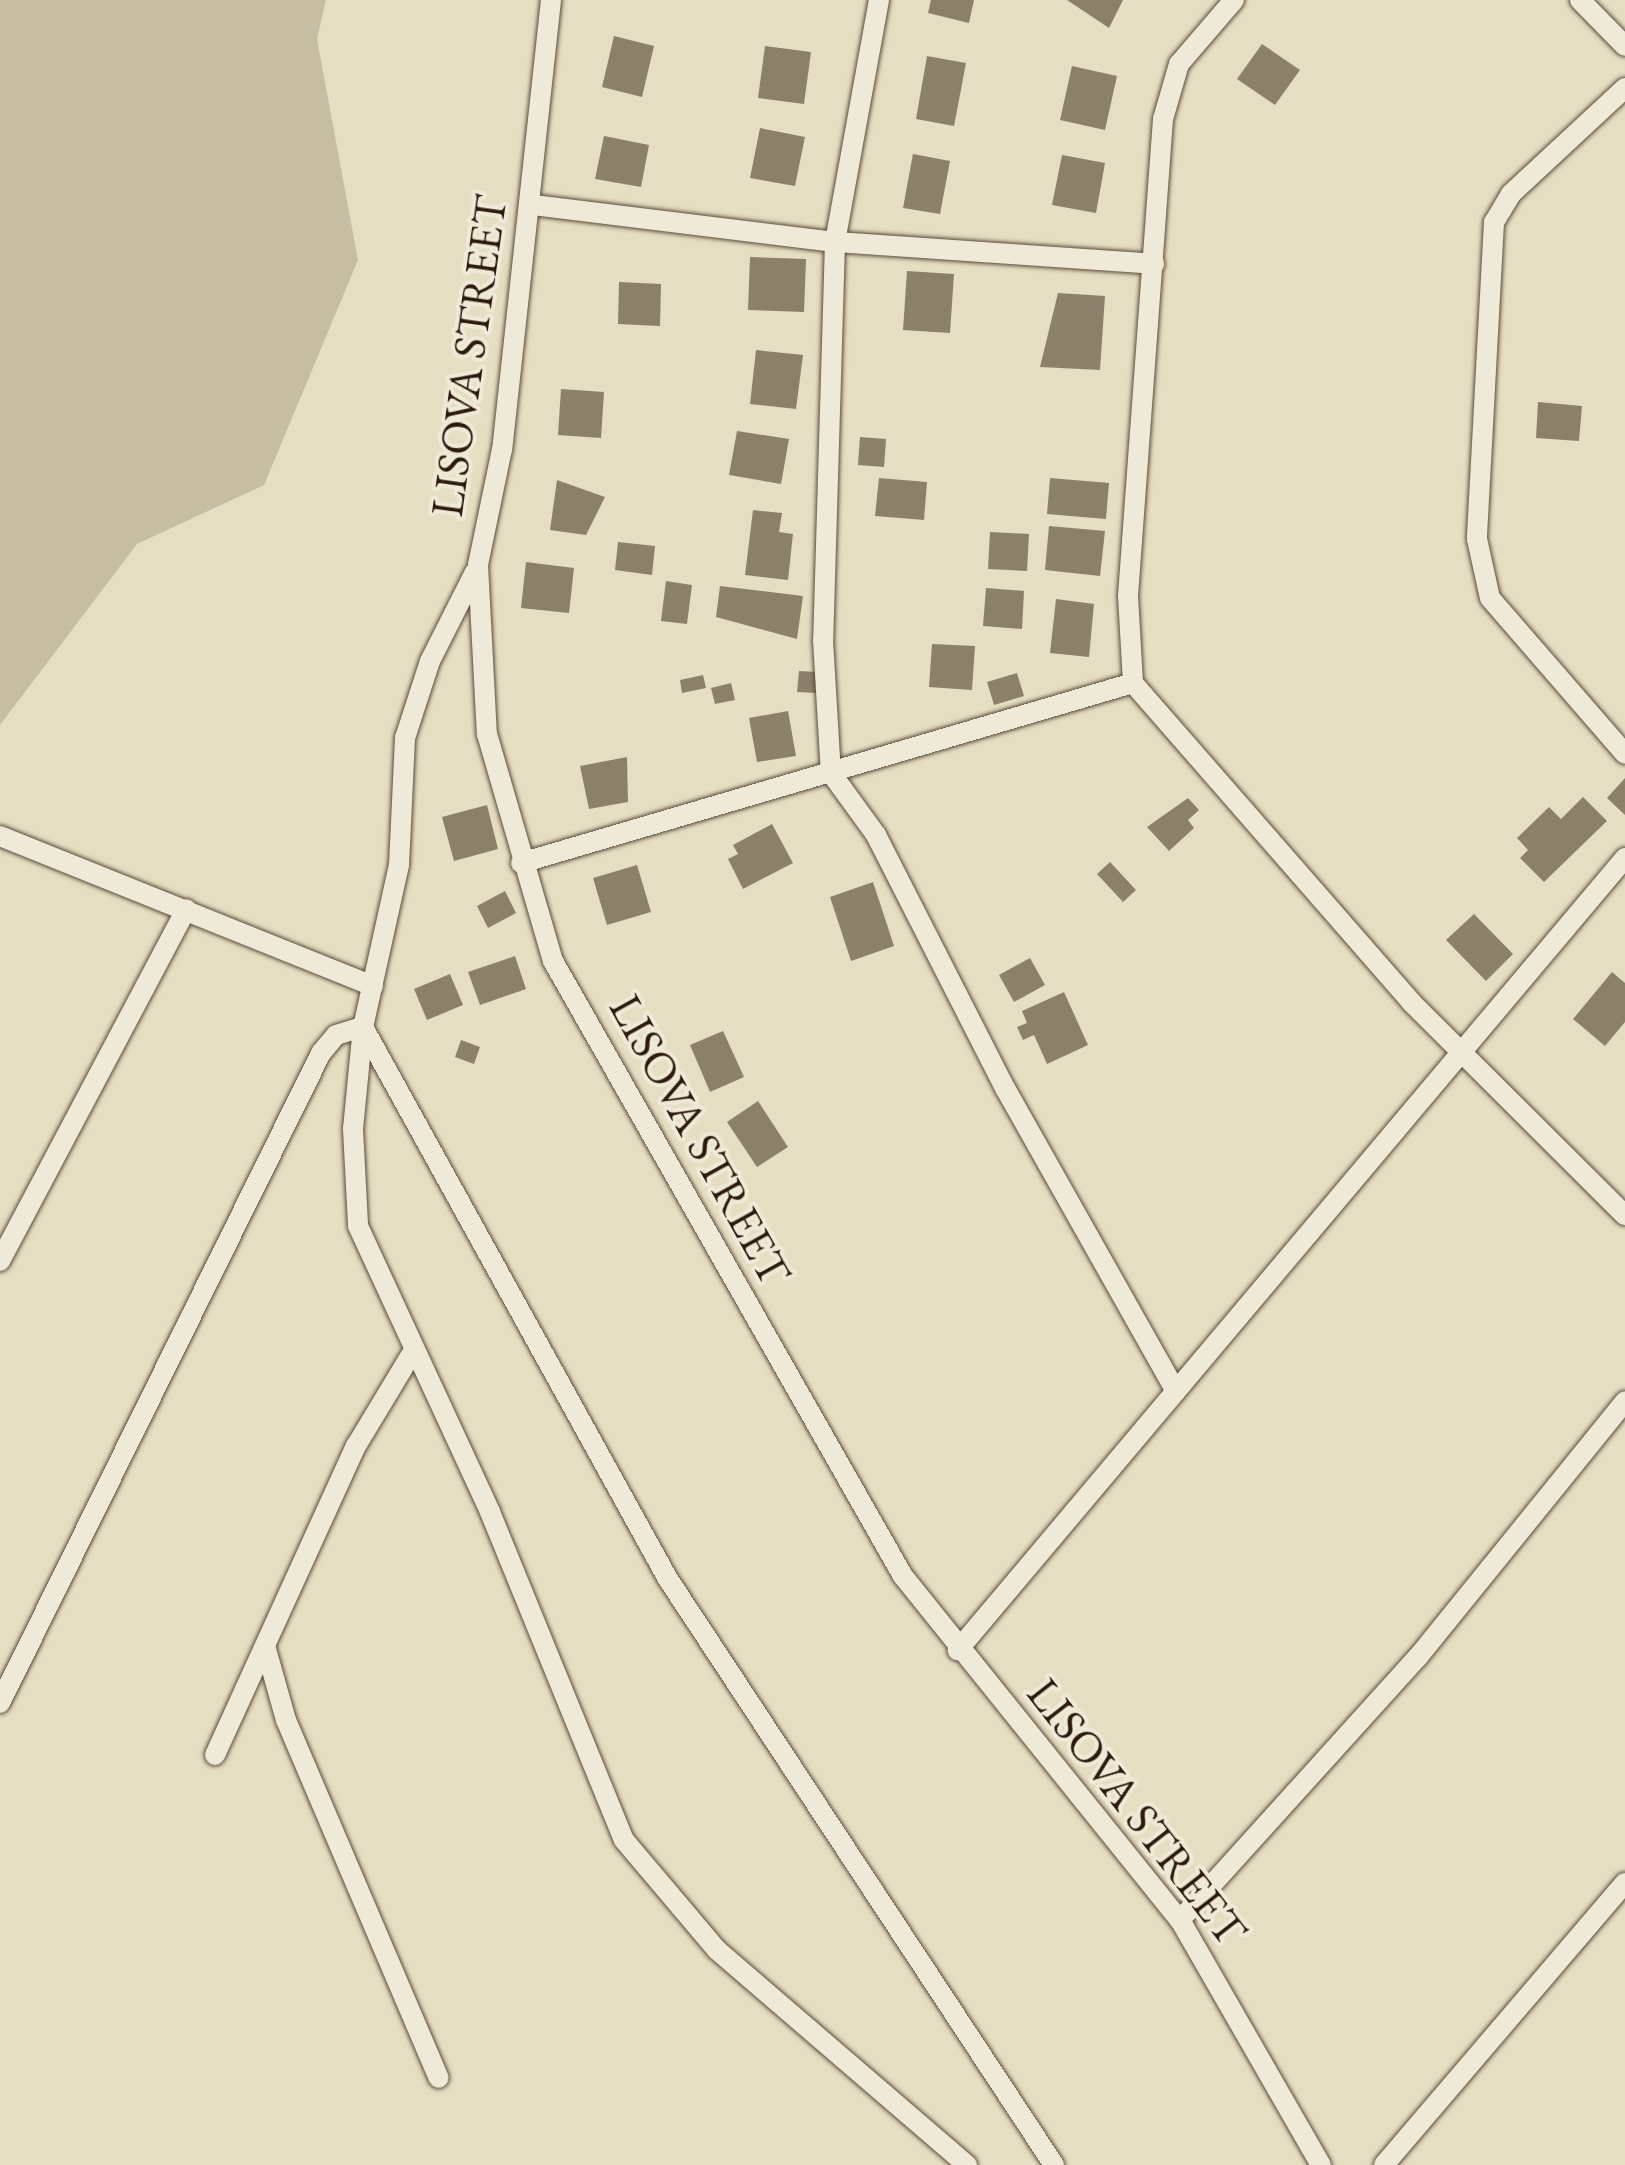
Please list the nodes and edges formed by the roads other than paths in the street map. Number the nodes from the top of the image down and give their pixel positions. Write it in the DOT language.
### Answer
graph roads {
  1 [pos="552,0"];
  2 [pos="878,0"];
  3 [pos="1234,0"];
  4 [pos="1580,0"];
  5 [pos="1625,46"];
  6 [pos="1625,88"];
  7 [pos="533,206"];
  8 [pos="835,242"];
  9 [pos="1154,264"];
  10 [pos="478,565"];
  11 [pos="1133,682"];
  12 [pos="1625,754"];
  13 [pos="831,773"];
  14 [pos="0,836"];
  15 [pos="1625,858"];
  16 [pos="521,862"];
  17 [pos="186,909"];
  18 [pos="373,986"];
  19 [pos="363,1027"];
  20 [pos="1460,1051"];
  21 [pos="1625,1215"];
  22 [pos="0,1261"];
  23 [pos="411,1355"];
  24 [pos="1176,1391"];
  25 [pos="1625,1401"];
  26 [pos="266,1649"];
  27 [pos="958,1650"];
  28 [pos="0,1703"];
  29 [pos="215,1755"];
  30 [pos="1625,1883"];
  31 [pos="1180,1920"];
  32 [pos="439,2078"];
  33 [pos="967,2165"];
  34 [pos="1054,2165"];
  35 [pos="1321,2165"];
  36 [pos="1384,2165"];
  1 -- 7 [label="street, LISOVA STREET"];
  2 -- 8 [label="street"];
  3 -- 9 [label="street"];
  4 -- 5 [label="street"];
  6 -- 12 [label="street"];
  7 -- 8 [label="street"];
  7 -- 10 [label="street, LISOVA STREET"];
  8 -- 9 [label="street"];
  8 -- 13 [label="street"];
  9 -- 11 [label="street"];
  10 -- 16 [label="street, LISOVA STREET"];
  10 -- 18 [label="street"];
  11 -- 13 [label="street"];
  11 -- 20 [label="street"];
  13 -- 16 [label="street"];
  13 -- 24 [label="street"];
  14 -- 17 [label="street"];
  15 -- 20 [label="street"];
  16 -- 27 [label="street, LISOVA STREET"];
  17 -- 18 [label="street"];
  17 -- 22 [label="street"];
  18 -- 19 [label="street"];
  19 -- 23 [label="street"];
  19 -- 28 [label="street"];
  19 -- 34 [label="street"];
  20 -- 21 [label="street"];
  20 -- 24 [label="street"];
  23 -- 26 [label="street"];
  23 -- 33 [label="street"];
  24 -- 27 [label="street"];
  25 -- 31 [label="street"];
  26 -- 29 [label="street"];
  26 -- 32 [label="street"];
  27 -- 31 [label="street, LISOVA STREET"];
  30 -- 36 [label="street"];
  31 -- 35 [label="street, LISOVA STREET"];
}
